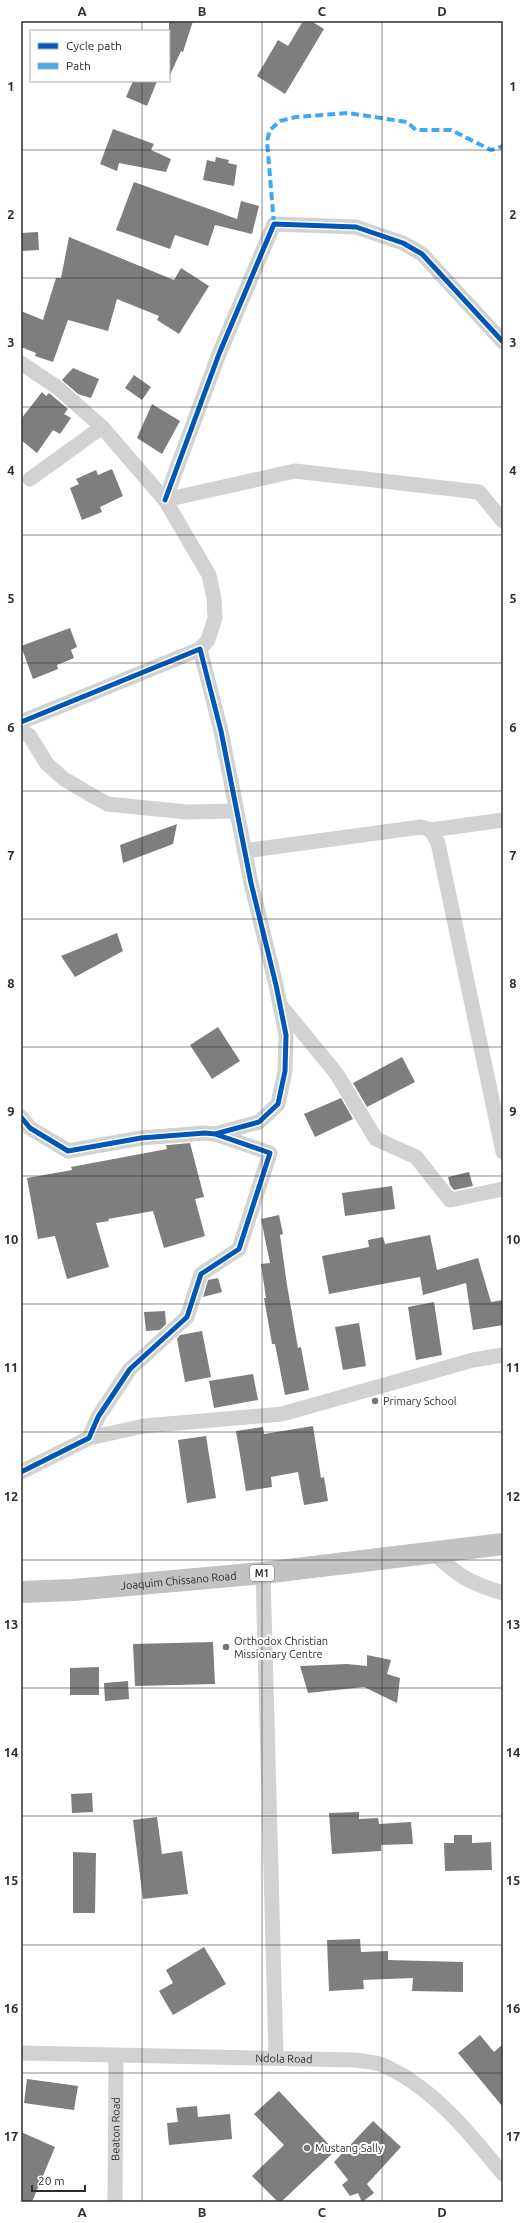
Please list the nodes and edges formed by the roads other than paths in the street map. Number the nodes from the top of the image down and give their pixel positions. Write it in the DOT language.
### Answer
graph roads {
  1 [pos="503,342"];
  2 [pos="21,363"];
  3 [pos="102,427"];
  4 [pos="30,479"];
  5 [pos="166,500"];
  6 [pos="503,521"];
  7 [pos="200,649"];
  8 [pos="21,722"];
  9 [pos="21,732"];
  10 [pos="236,811"];
  11 [pos="503,820"];
  12 [pos="431,830"];
  13 [pos="244,851"];
  14 [pos="280,1006"];
  15 [pos="21,1117"];
  16 [pos="215,1134"];
  17 [pos="503,1152"];
  18 [pos="503,1189"];
  19 [pos="503,1355"];
  20 [pos="89,1438"];
  21 [pos="21,1472"];
  22 [pos="503,1544"];
  23 [pos="435,1554"];
  24 [pos="264,1573"];
  25 [pos="21,1592"];
  26 [pos="503,1593"];
  27 [pos="21,2053"];
  28 [pos="116,2056"];
  29 [pos="276,2057"];
  30 [pos="503,2174"];
  31 [pos="115,2202"];
  1 -- 5 [label="street"];
  2 -- 3 [label="street"];
  3 -- 4 [label="street"];
  3 -- 5 [label="street"];
  5 -- 6 [label="street"];
  5 -- 7 [label="street"];
  7 -- 8 [label="street"];
  7 -- 10 [label="street"];
  9 -- 10 [label="street"];
  10 -- 13 [label="street"];
  11 -- 12 [label="street"];
  12 -- 13 [label="street"];
  12 -- 17 [label="street"];
  13 -- 14 [label="street"];
  14 -- 16 [label="street"];
  14 -- 18 [label="street"];
  15 -- 16 [label="street"];
  16 -- 20 [label="street"];
  19 -- 20 [label="street"];
  20 -- 21 [label="street"];
  22 -- 23 [label="highway, Joaquim Chissano Road / M1"];
  23 -- 24 [label="highway, Joaquim Chissano Road / M1"];
  23 -- 26 [label="street"];
  24 -- 25 [label="highway, Joaquim Chissano Road / M1"];
  24 -- 29 [label="street"];
  27 -- 28 [label="street, Ndola Road"];
  28 -- 29 [label="street, Ndola Road"];
  28 -- 31 [label="street, Beaton Road"];
  29 -- 30 [label="street, Ndola Road"];
}
